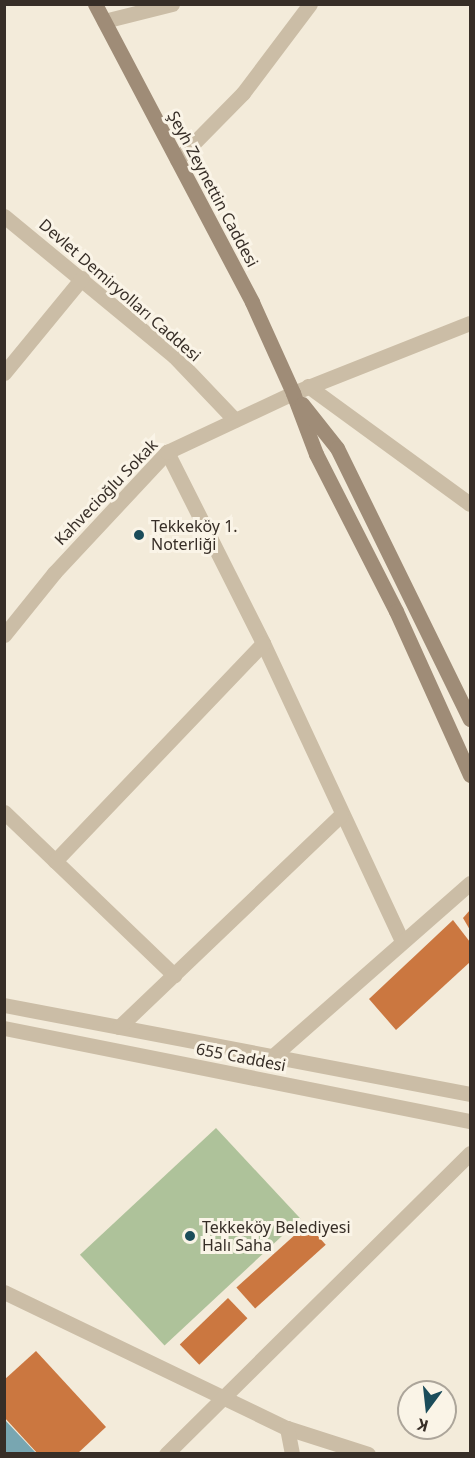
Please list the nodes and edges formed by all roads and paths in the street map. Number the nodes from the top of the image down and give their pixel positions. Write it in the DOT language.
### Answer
graph roads {
  1 [pos="95,4"];
  2 [pos="172,4"];
  3 [pos="310,4"];
  4 [pos="104,21"];
  5 [pos="177,160"];
  6 [pos="4,216"];
  7 [pos="82,278"];
  8 [pos="471,323"];
  9 [pos="4,373"];
  10 [pos="308,386"];
  11 [pos="293,393"];
  12 [pos="235,420"];
  13 [pos="167,452"];
  14 [pos="471,504"];
  15 [pos="4,635"];
  16 [pos="263,643"];
  17 [pos="471,719"];
  18 [pos="471,775"];
  19 [pos="4,812"];
  20 [pos="341,815"];
  21 [pos="55,861"];
  22 [pos="471,883"];
  23 [pos="402,941"];
  24 [pos="174,975"];
  25 [pos="4,1005"];
  26 [pos="119,1027"];
  27 [pos="4,1028"];
  28 [pos="273,1056"];
  29 [pos="471,1094"];
  30 [pos="471,1121"];
  31 [pos="471,1153"];
  32 [pos="4,1292"];
  33 [pos="224,1399"];
  34 [pos="287,1428"];
  35 [pos="166,1454"];
  36 [pos="292,1454"];
  37 [pos="368,1454"];
  1 -- 4 [label="main road, Şeyh Zeynettin Caddesi"];
  2 -- 4 [label="street"];
  3 -- 5 [label="street"];
  4 -- 5 [label="main road, Şeyh Zeynettin Caddesi"];
  5 -- 11 [label="main road, Şeyh Zeynettin Caddesi"];
  6 -- 7 [label="street, Devlet Demiryolları Caddesi"];
  7 -- 9 [label="street"];
  7 -- 12 [label="street, Devlet Demiryolları Caddesi"];
  8 -- 10 [label="street, Kahvecioğlu Sokak"];
  10 -- 11 [label="street, Kahvecioğlu Sokak"];
  10 -- 14 [label="street"];
  11 -- 12 [label="street, Kahvecioğlu Sokak"];
  11 -- 17 [label="main road, Şeyh Zeynettin Caddesi"];
  11 -- 18 [label="main road, Şeyh Zeynettin Caddesi"];
  12 -- 13 [label="street, Kahvecioğlu Sokak"];
  13 -- 15 [label="street, Kahvecioğlu Sokak"];
  13 -- 16 [label="street"];
  16 -- 20 [label="street"];
  16 -- 21 [label="street"];
  19 -- 21 [label="street"];
  20 -- 23 [label="street"];
  20 -- 24 [label="street"];
  21 -- 24 [label="street"];
  22 -- 23 [label="street"];
  23 -- 28 [label="street"];
  24 -- 26 [label="street"];
  25 -- 26 [label="street, 655 Caddesi"];
  26 -- 28 [label="street, 655 Caddesi"];
  27 -- 30 [label="street, 655 Caddesi"];
  28 -- 29 [label="street, 655 Caddesi"];
  31 -- 33 [label="street"];
  32 -- 33 [label="street"];
  33 -- 34 [label="street"];
  33 -- 35 [label="street"];
  34 -- 36 [label="street"];
  34 -- 37 [label="street"];
}
